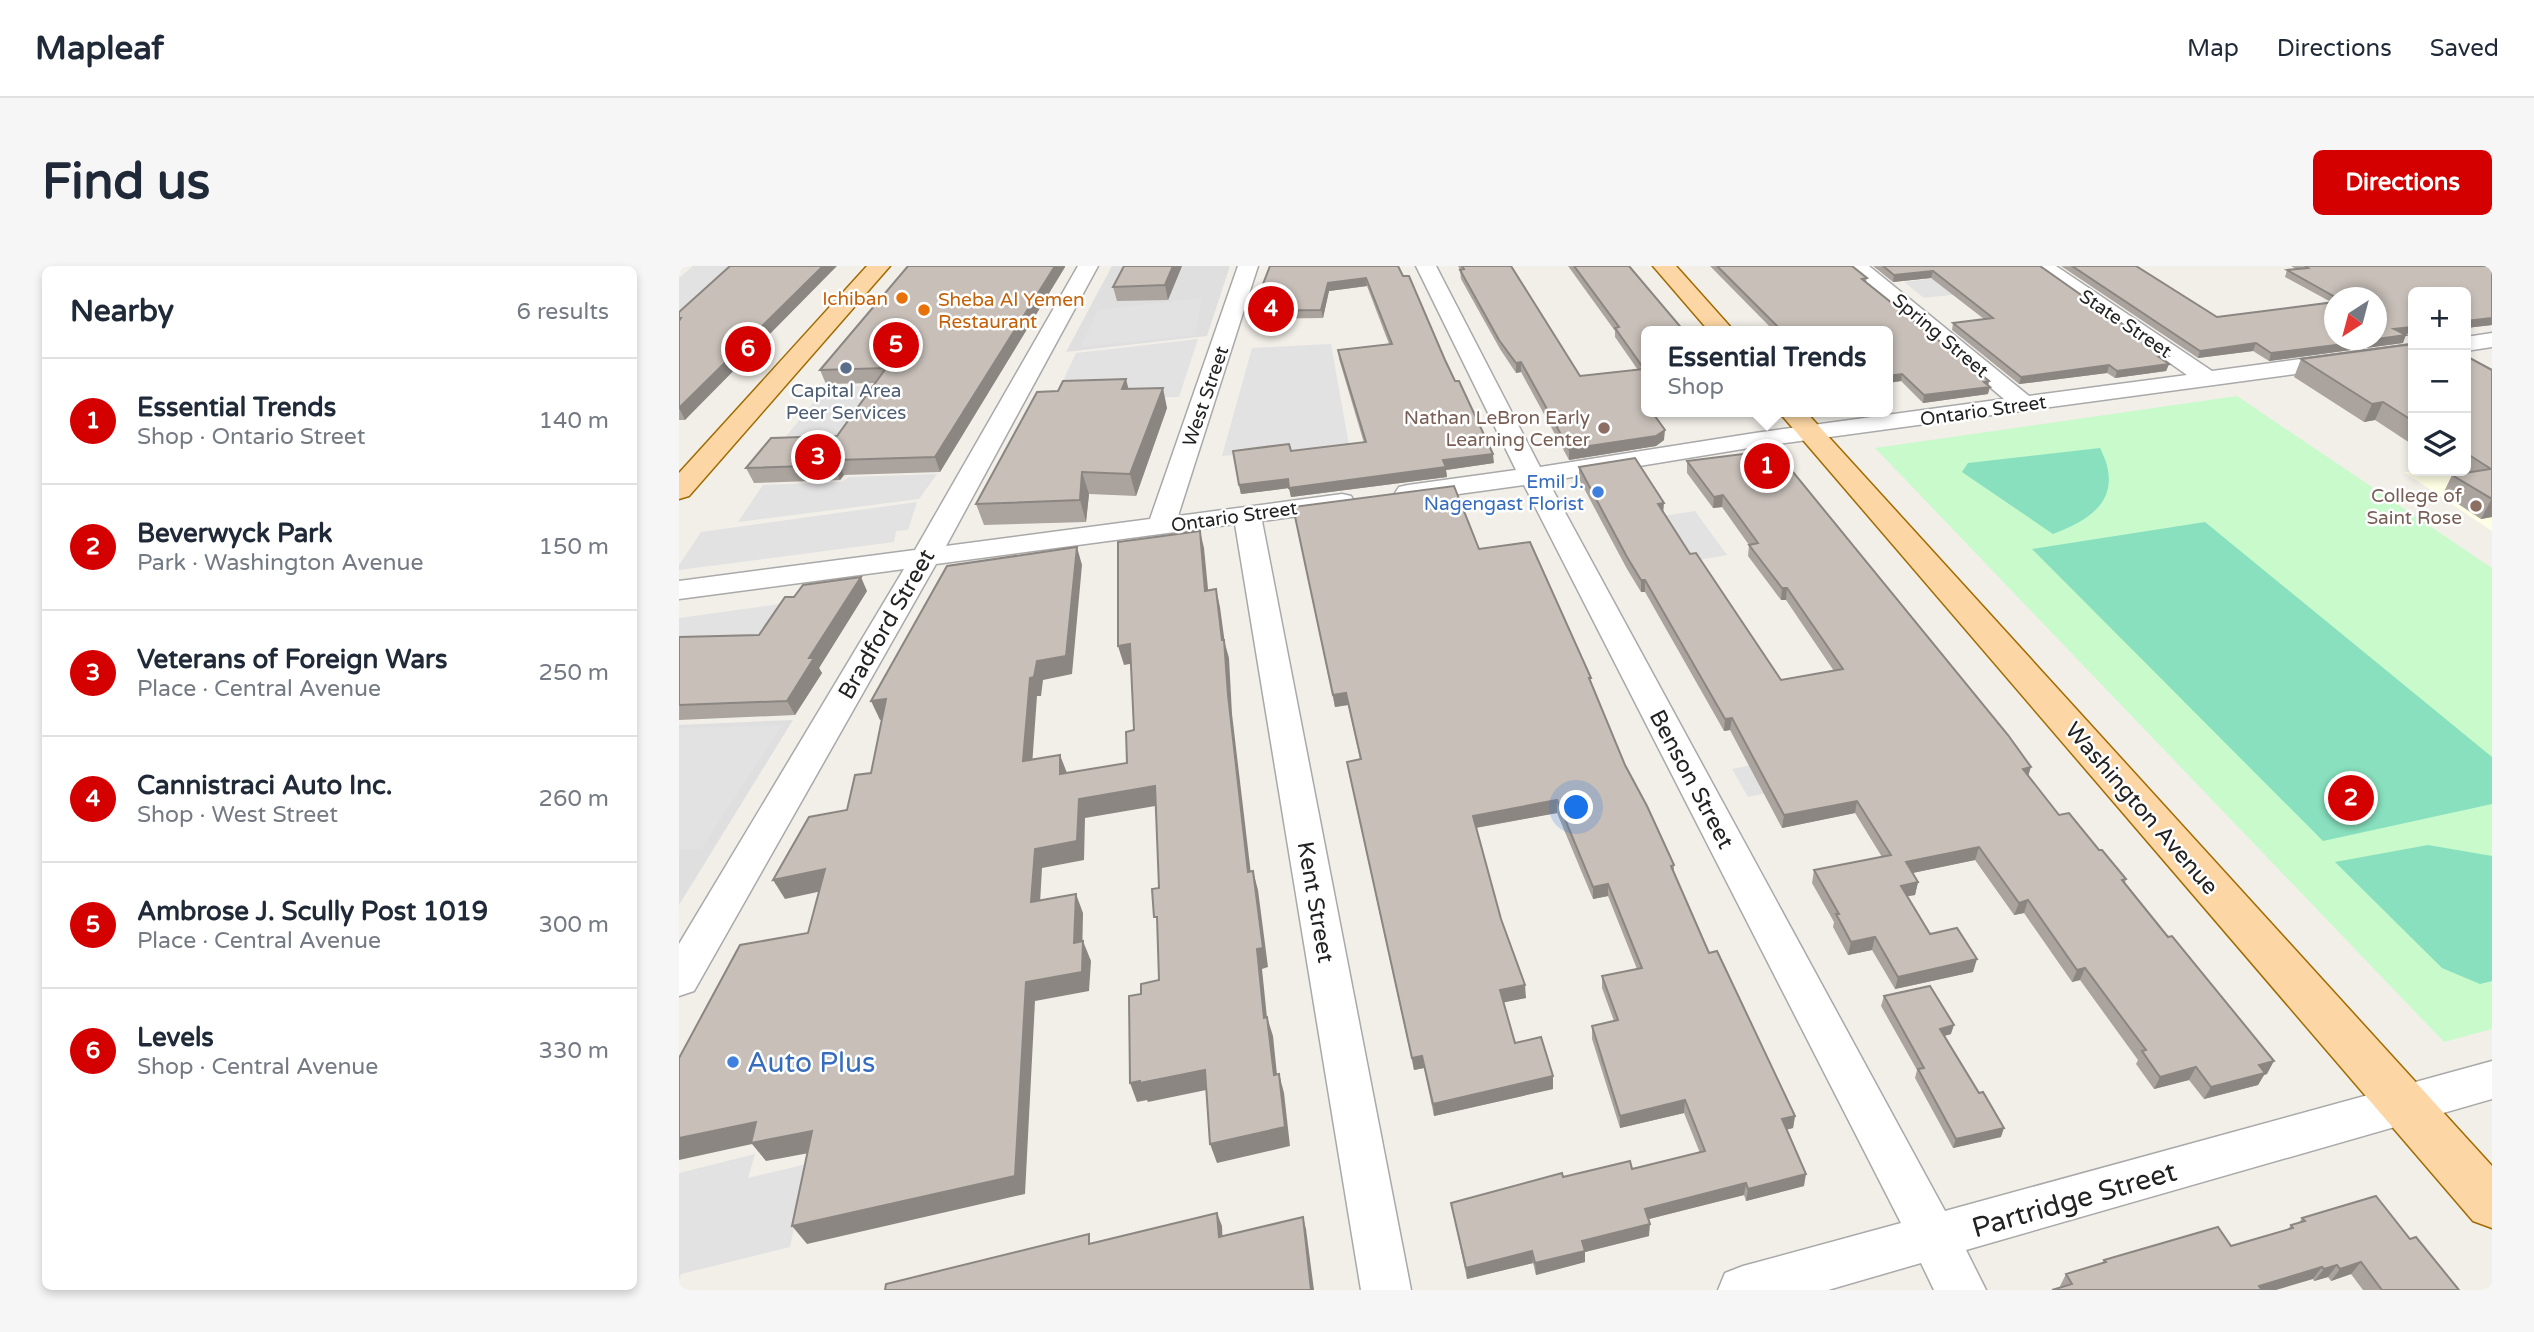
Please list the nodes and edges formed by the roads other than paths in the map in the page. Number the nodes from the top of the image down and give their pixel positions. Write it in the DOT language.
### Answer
graph roads {
  1 [pos="879,266"];
  2 [pos="1088,266"];
  3 [pos="1248,266"];
  4 [pos="1426,266"];
  5 [pos="1664,266"];
  6 [pos="1857,266"];
  7 [pos="2043,266"];
  8 [pos="1718,326"];
  9 [pos="2492,340"];
  10 [pos="2471,343"];
  11 [pos="2408,352"];
  12 [pos="2210,380"];
  13 [pos="2024,404"];
  14 [pos="1893,415"];
  15 [pos="1872,417"];
  16 [pos="1802,423"];
  17 [pos="1530,477"];
  18 [pos="679,490"];
  19 [pos="1247,514"];
  20 [pos="1161,526"];
  21 [pos="925,558"];
  22 [pos="679,590"];
  23 [pos="679,979"];
  24 [pos="2492,1080"];
  25 [pos="2404,1106"];
  26 [pos="2492,1204"];
  27 [pos="1934,1238"];
  28 [pos="1386,1290"];
  29 [pos="1743,1290"];
  30 [pos="1961,1290"];
  1 -- 18 [label="main road"];
  2 -- 21 [label="street, Bradford Street"];
  3 -- 20 [label="street, West Street"];
  4 -- 17 [label="street, Benson Street"];
  5 -- 8 [label="main road"];
  6 -- 13 [label="street, Spring Street"];
  7 -- 12 [label="street, State Street"];
  9 -- 10 [label="street"];
  11 -- 12 [label="street, Ontario Street"];
  12 -- 13 [label="street, Ontario Street"];
  13 -- 14 [label="street, Ontario Street"];
  15 -- 16 [label="street, Ontario Street"];
  16 -- 17 [label="street, Ontario Street"];
  16 -- 25 [label="main road, Washington Avenue"];
  17 -- 19 [label="street, Ontario Street"];
  17 -- 27 [label="street, Benson Street"];
  19 -- 20 [label="street, Ontario Street"];
  19 -- 28 [label="street, Kent Street"];
  20 -- 21 [label="street, Ontario Street"];
  21 -- 22 [label="street, Ontario Street"];
  21 -- 23 [label="street, Bradford Street"];
  24 -- 25 [label="street, Partridge Street"];
  25 -- 26 [label="main road, Washington Avenue"];
  25 -- 27 [label="street, Partridge Street"];
  27 -- 29 [label="street, Partridge Street"];
  27 -- 30 [label="street, Benson Street"];
}
